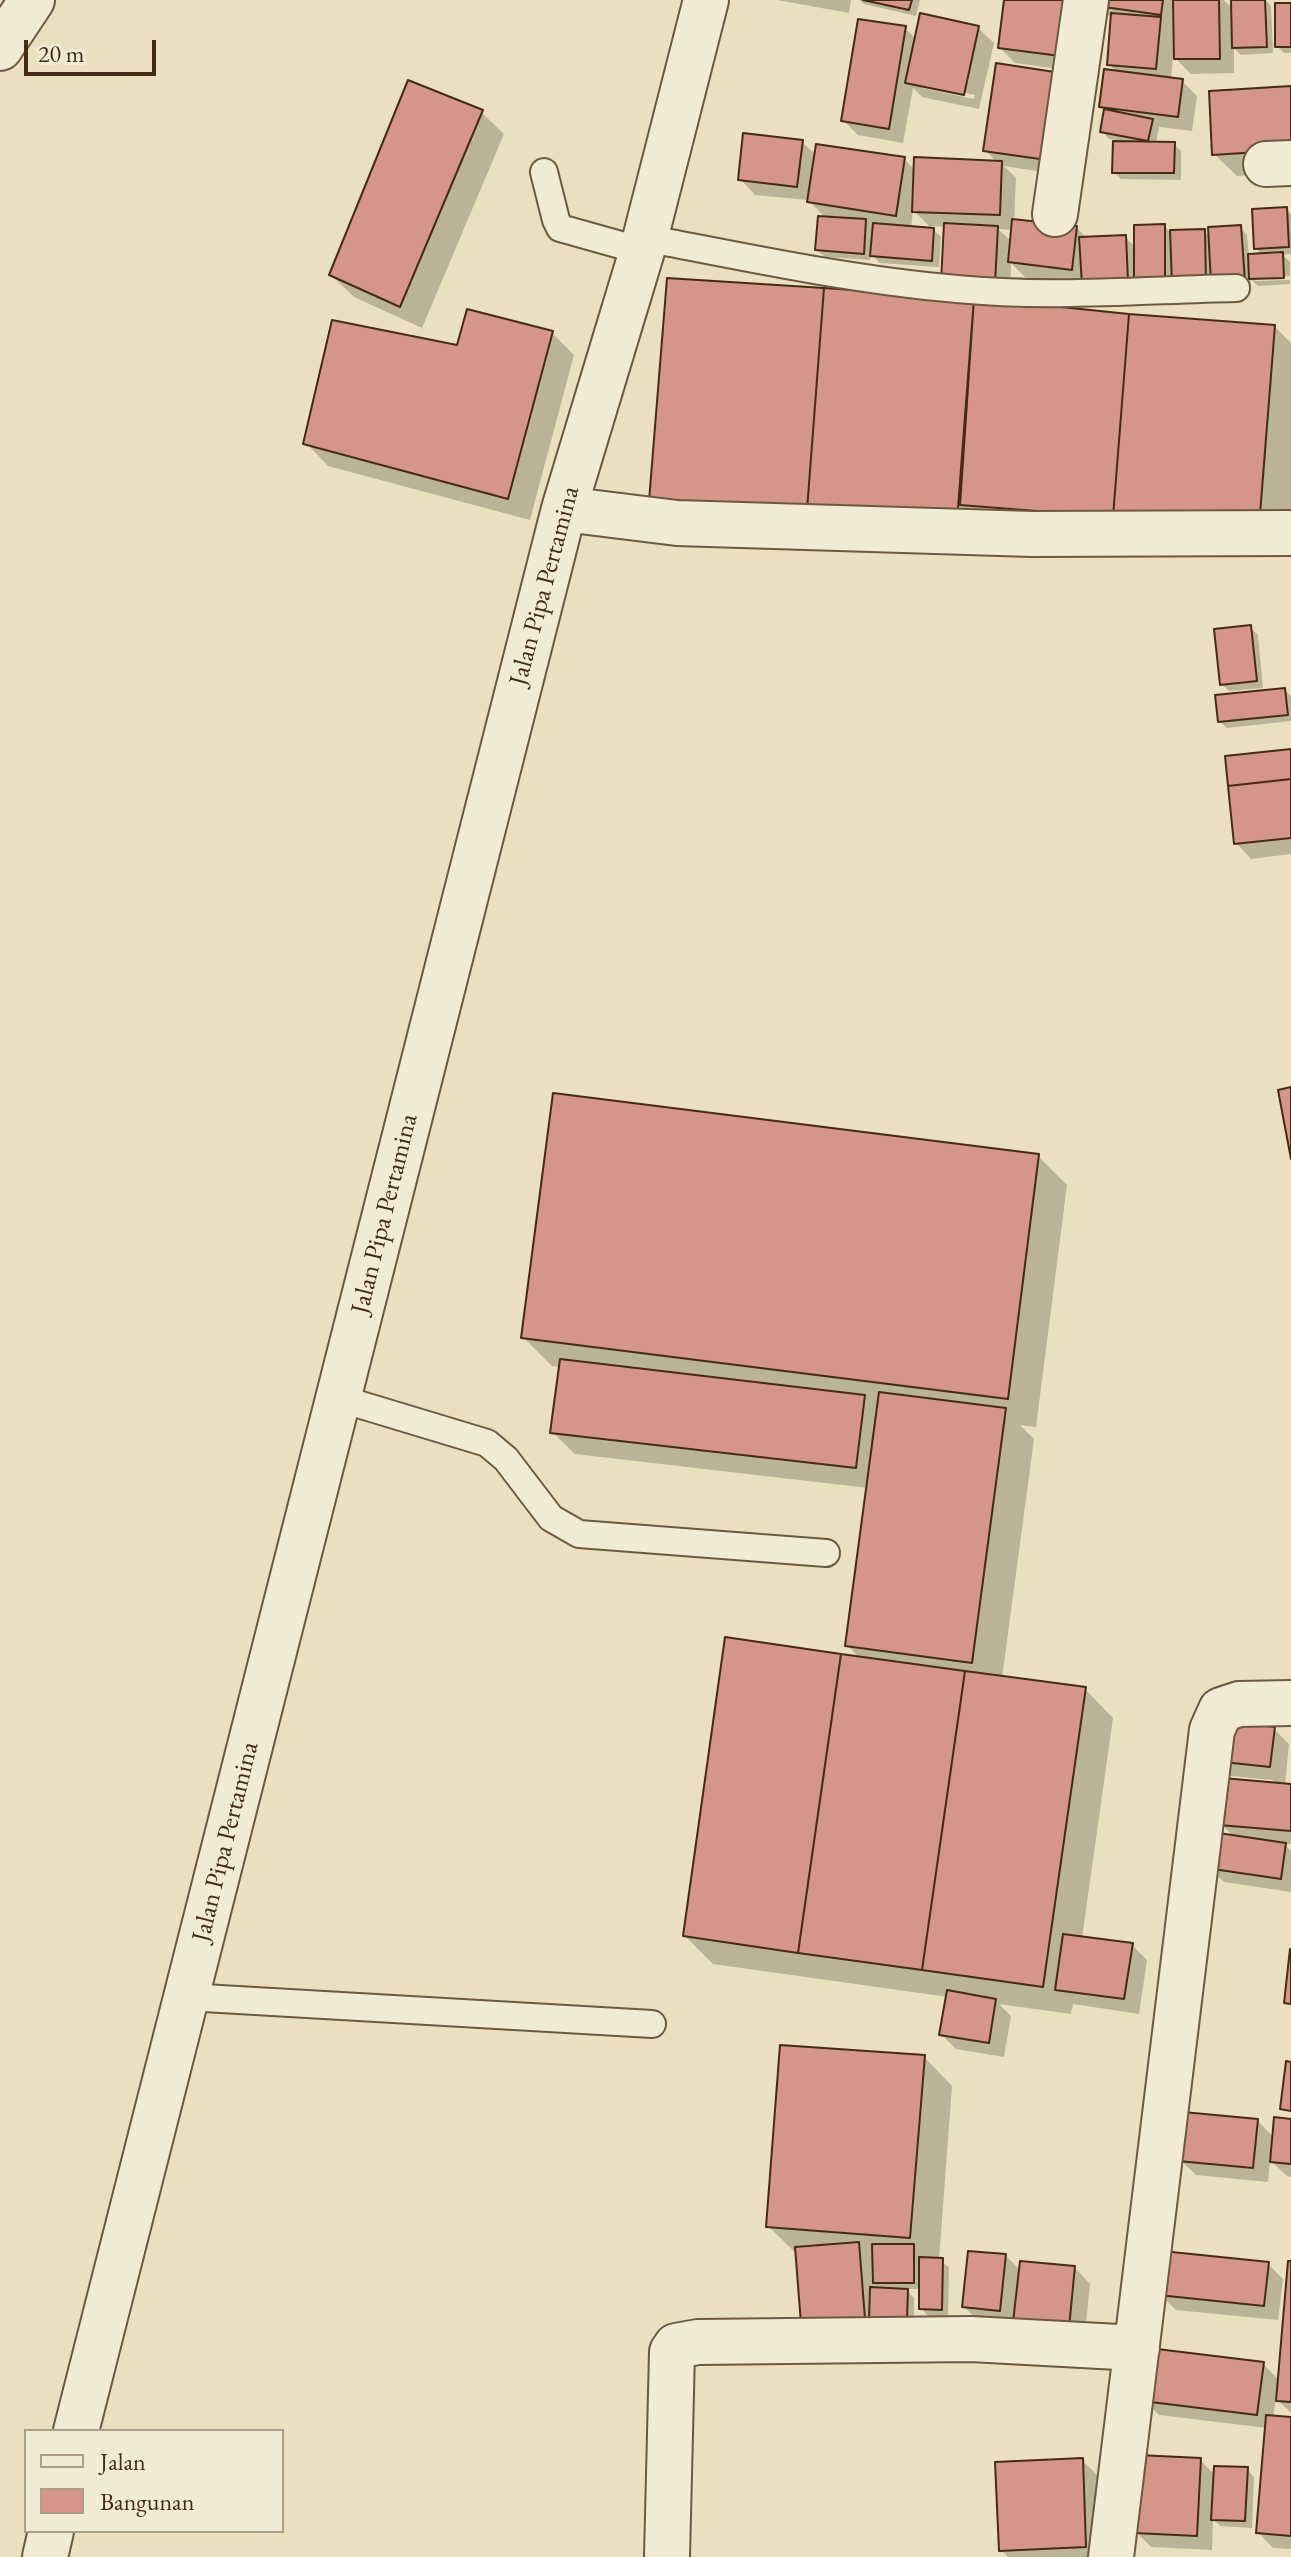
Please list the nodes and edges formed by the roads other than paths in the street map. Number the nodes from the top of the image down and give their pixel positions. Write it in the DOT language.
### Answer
graph roads {
  1 [pos="32,0"];
  2 [pos="706,0"];
  3 [pos="1086,0"];
  4 [pos="0,48"];
  5 [pos="544,172"];
  6 [pos="1055,214"];
  7 [pos="643,245"];
  8 [pos="1236,288"];
  9 [pos="564,509"];
  10 [pos="1291,533"];
  11 [pos="338,1398"];
  12 [pos="826,1553"];
  13 [pos="1291,1703"];
  14 [pos="186,1997"];
  15 [pos="652,2024"];
  16 [pos="1137,2348"];
  17 [pos="77,2429"];
  18 [pos="51,2533"];
  19 [pos="45,2557"];
  20 [pos="667,2557"];
  21 [pos="1111,2557"];
  1 -- 4 [label="street"];
  2 -- 7 [label="street, Jalan Pipa Pertamina"];
  3 -- 6 [label="street"];
  5 -- 7 [label="lane"];
  7 -- 8 [label="lane"];
  7 -- 9 [label="street, Jalan Pipa Pertamina"];
  9 -- 10 [label="street"];
  9 -- 11 [label="street, Jalan Pipa Pertamina"];
  11 -- 12 [label="lane"];
  11 -- 14 [label="street, Jalan Pipa Pertamina"];
  13 -- 16 [label="street"];
  14 -- 15 [label="lane"];
  14 -- 17 [label="street, Jalan Pipa Pertamina"];
  16 -- 20 [label="street"];
  16 -- 21 [label="street"];
  18 -- 19 [label="street"];
}
